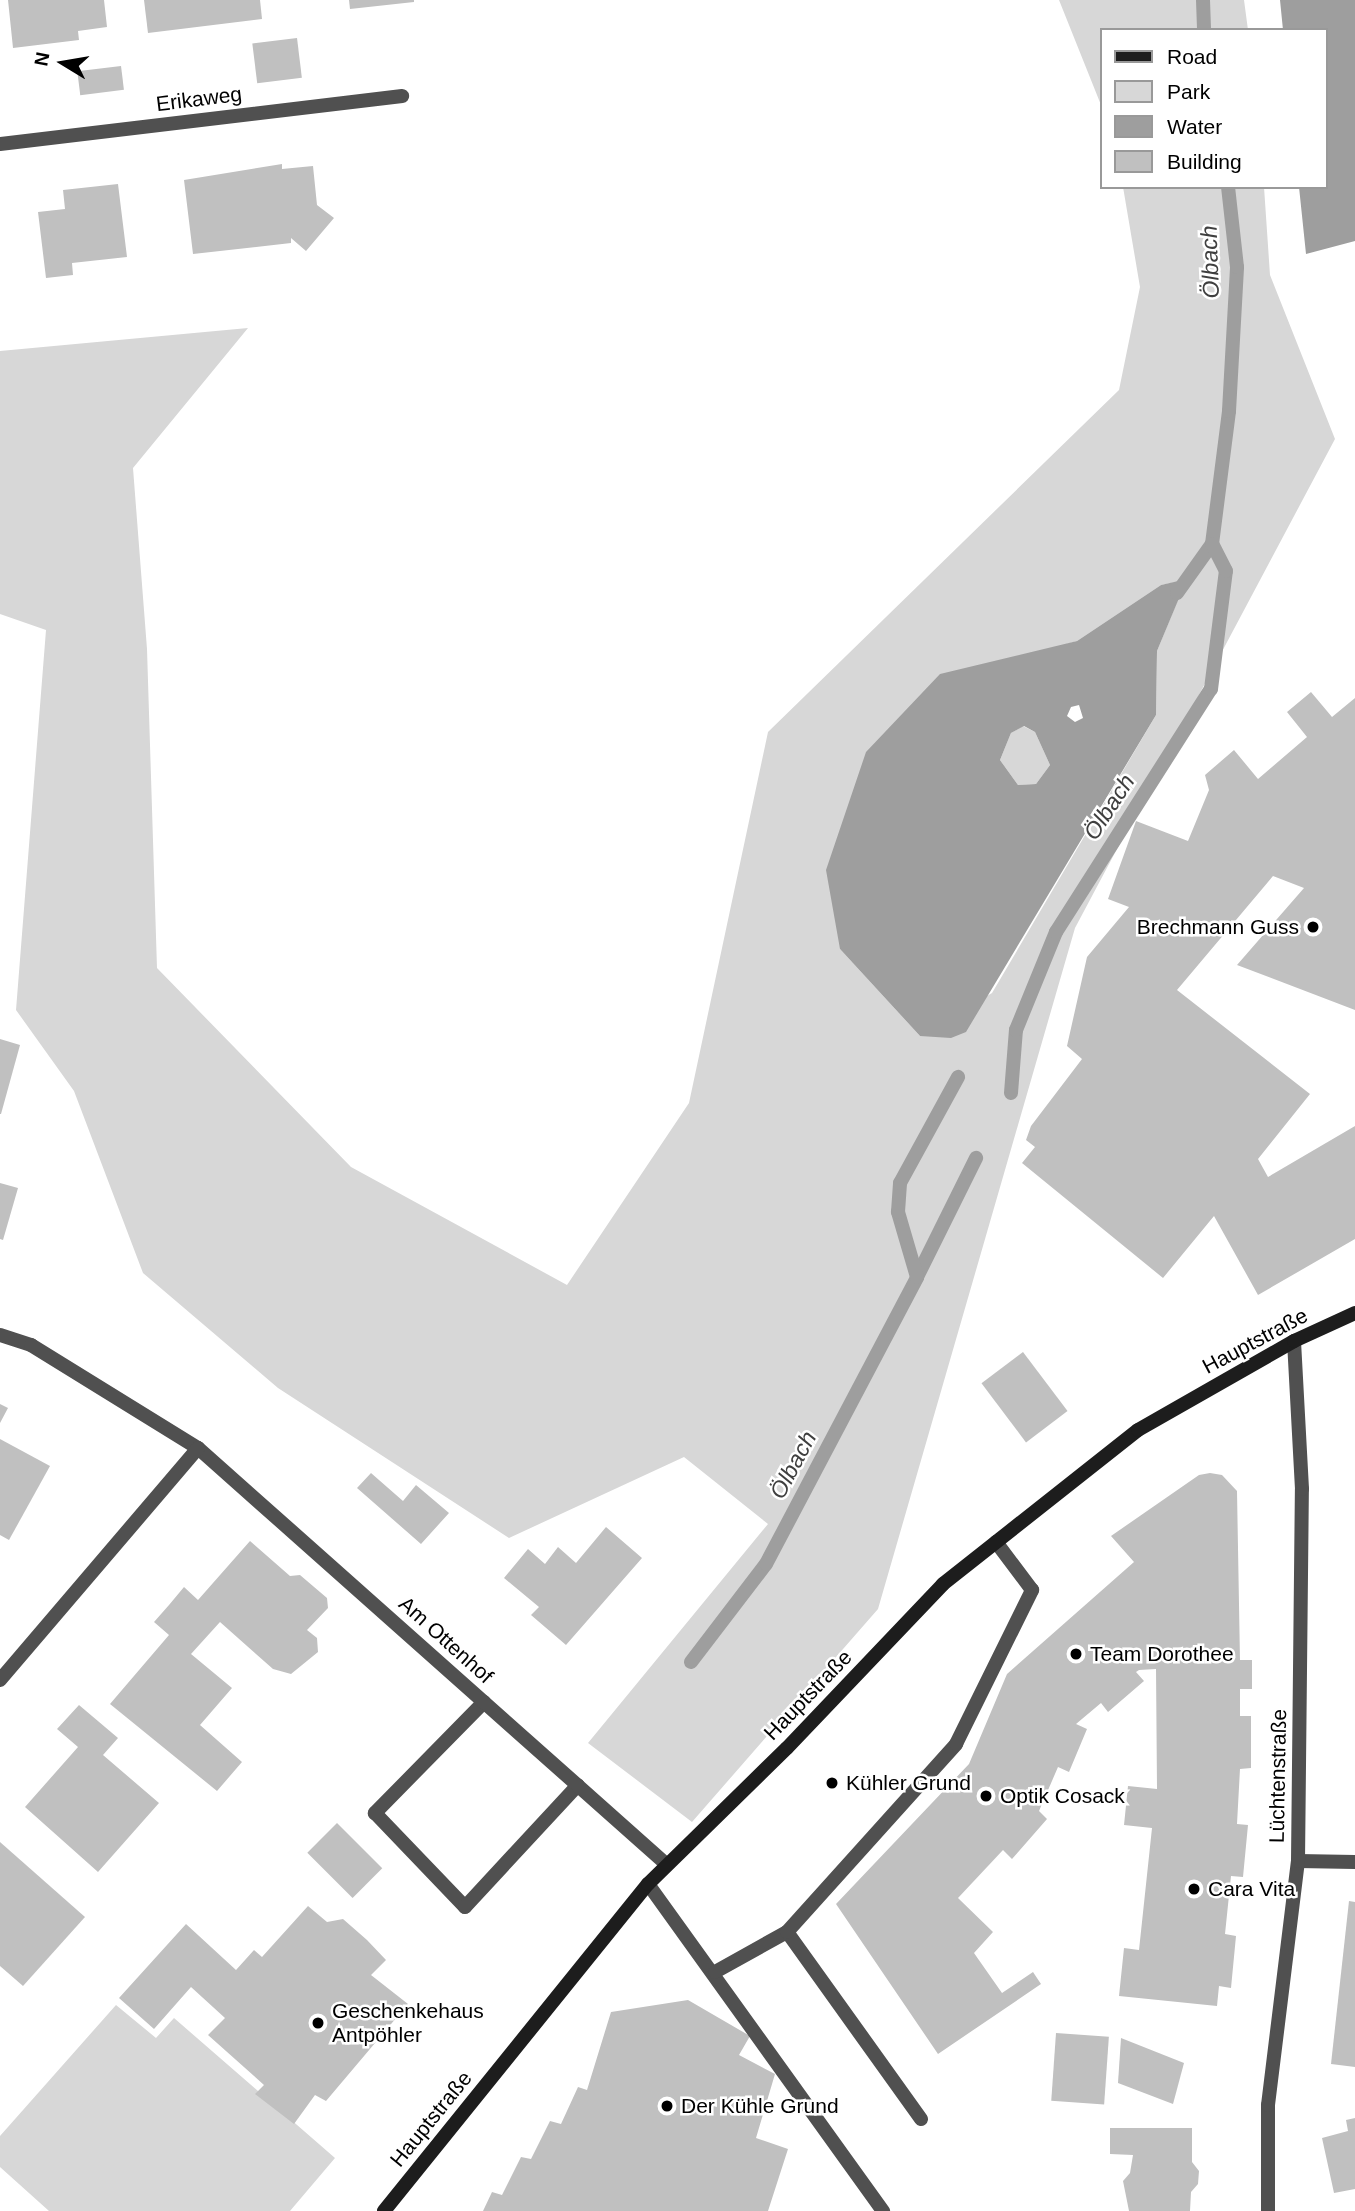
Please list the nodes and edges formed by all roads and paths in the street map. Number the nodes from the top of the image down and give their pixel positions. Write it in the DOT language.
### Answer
graph roads {
  1 [pos="402,96"];
  2 [pos="0,144"];
  3 [pos="1355,1313"];
  4 [pos="0,1335"];
  5 [pos="1294,1341"];
  6 [pos="198,1448"];
  7 [pos="996,1542"];
  8 [pos="0,1680"];
  9 [pos="484,1702"];
  10 [pos="578,1785"];
  11 [pos="1298,1861"];
  12 [pos="1355,1862"];
  13 [pos="666,1864"];
  14 [pos="648,1884"];
  15 [pos="788,1932"];
  16 [pos="715,1972"];
  17 [pos="921,2119"];
  18 [pos="384,2211"];
  19 [pos="883,2211"];
  20 [pos="1268,2211"];
  1 -- 2 [label="street, Erikaweg"];
  3 -- 5 [label="main road, Hauptstraße"];
  4 -- 6 [label="street, Am Ottenhof"];
  5 -- 7 [label="main road, Hauptstraße"];
  5 -- 11 [label="street, Lüchtenstraße"];
  6 -- 8 [label="street"];
  6 -- 9 [label="street, Am Ottenhof"];
  7 -- 13 [label="main road, Hauptstraße"];
  7 -- 15 [label="street"];
  9 -- 10 [label="street, Am Ottenhof"];
  9 -- 10 [label="street"];
  10 -- 13 [label="street, Am Ottenhof"];
  11 -- 12 [label="street"];
  11 -- 20 [label="street, Lüchtenstraße"];
  13 -- 14 [label="main road, Hauptstraße"];
  14 -- 16 [label="street"];
  14 -- 18 [label="main road, Hauptstraße"];
  15 -- 16 [label="street"];
  15 -- 17 [label="street"];
  16 -- 19 [label="street"];
}
